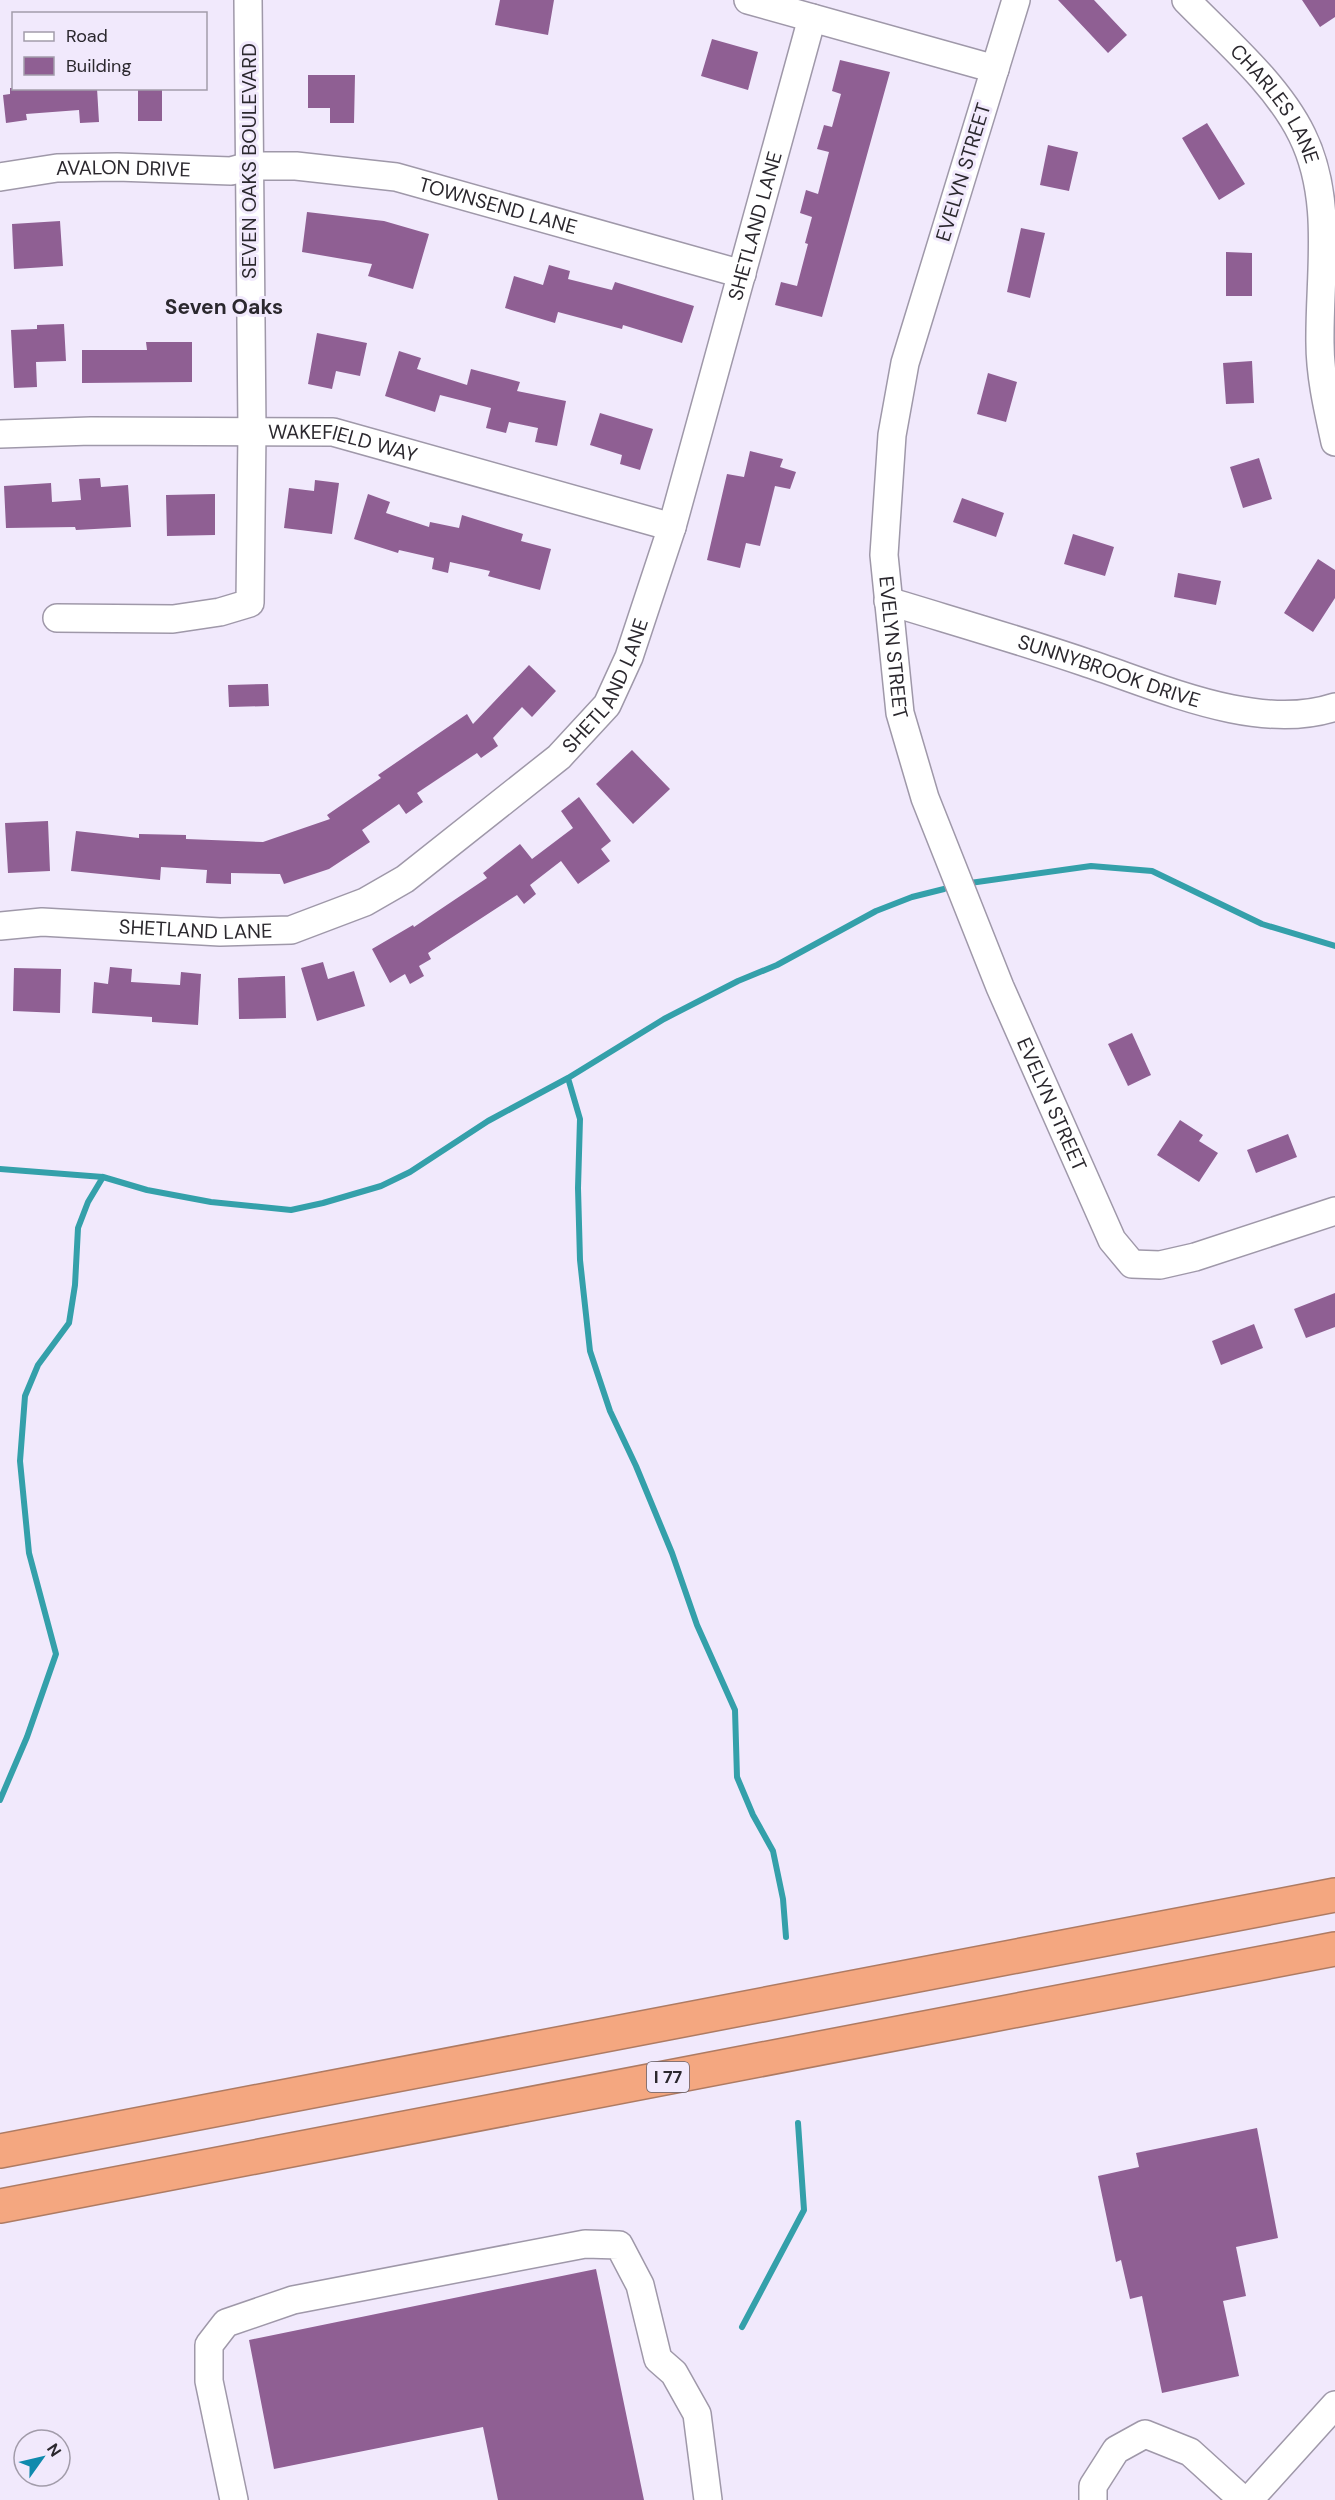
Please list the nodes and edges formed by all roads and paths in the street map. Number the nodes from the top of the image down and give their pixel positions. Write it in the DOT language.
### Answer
graph roads {
  1 [pos="248,0"];
  2 [pos="748,0"];
  3 [pos="1016,0"];
  4 [pos="1186,0"];
  5 [pos="812,18"];
  6 [pos="994,69"];
  7 [pos="249,166"];
  8 [pos="0,177"];
  9 [pos="742,274"];
  10 [pos="252,431"];
  11 [pos="0,434"];
  12 [pos="1335,442"];
  13 [pos="672,527"];
  14 [pos="888,601"];
  15 [pos="57,618"];
  16 [pos="1335,707"];
  17 [pos="0,926"];
  18 [pos="1335,1211"];
  19 [pos="1335,1895"];
  20 [pos="1335,1949"];
  21 [pos="0,2151"];
  22 [pos="0,2206"];
  23 [pos="1335,2405"];
  24 [pos="234,2500"];
  25 [pos="708,2500"];
  26 [pos="1093,2500"];
  27 [pos="1243,2500"];
  28 [pos="1249,2500"];
  1 -- 7 [label="street, SEVEN OAKS BOULEVARD"];
  2 -- 5 [label="street"];
  3 -- 6 [label="street, EVELYN STREET"];
  4 -- 12 [label="street, CHARLES LANE"];
  5 -- 6 [label="street"];
  5 -- 9 [label="street, SHETLAND LANE"];
  6 -- 14 [label="street, EVELYN STREET"];
  7 -- 8 [label="street, AVALON DRIVE"];
  7 -- 9 [label="street, TOWNSEND LANE"];
  7 -- 10 [label="street, SEVEN OAKS BOULEVARD"];
  9 -- 13 [label="street, SHETLAND LANE"];
  10 -- 11 [label="street, WAKEFIELD WAY"];
  10 -- 13 [label="street, WAKEFIELD WAY"];
  10 -- 15 [label="street, SEVEN OAKS BOULEVARD"];
  13 -- 17 [label="street, SHETLAND LANE"];
  14 -- 16 [label="street, SUNNYBROOK DRIVE"];
  14 -- 18 [label="street, EVELYN STREET"];
  19 -- 21 [label="highway"];
  20 -- 22 [label="highway, I 77"];
  23 -- 28 [label="street"];
  24 -- 25 [label="street"];
  26 -- 27 [label="street"];
}
